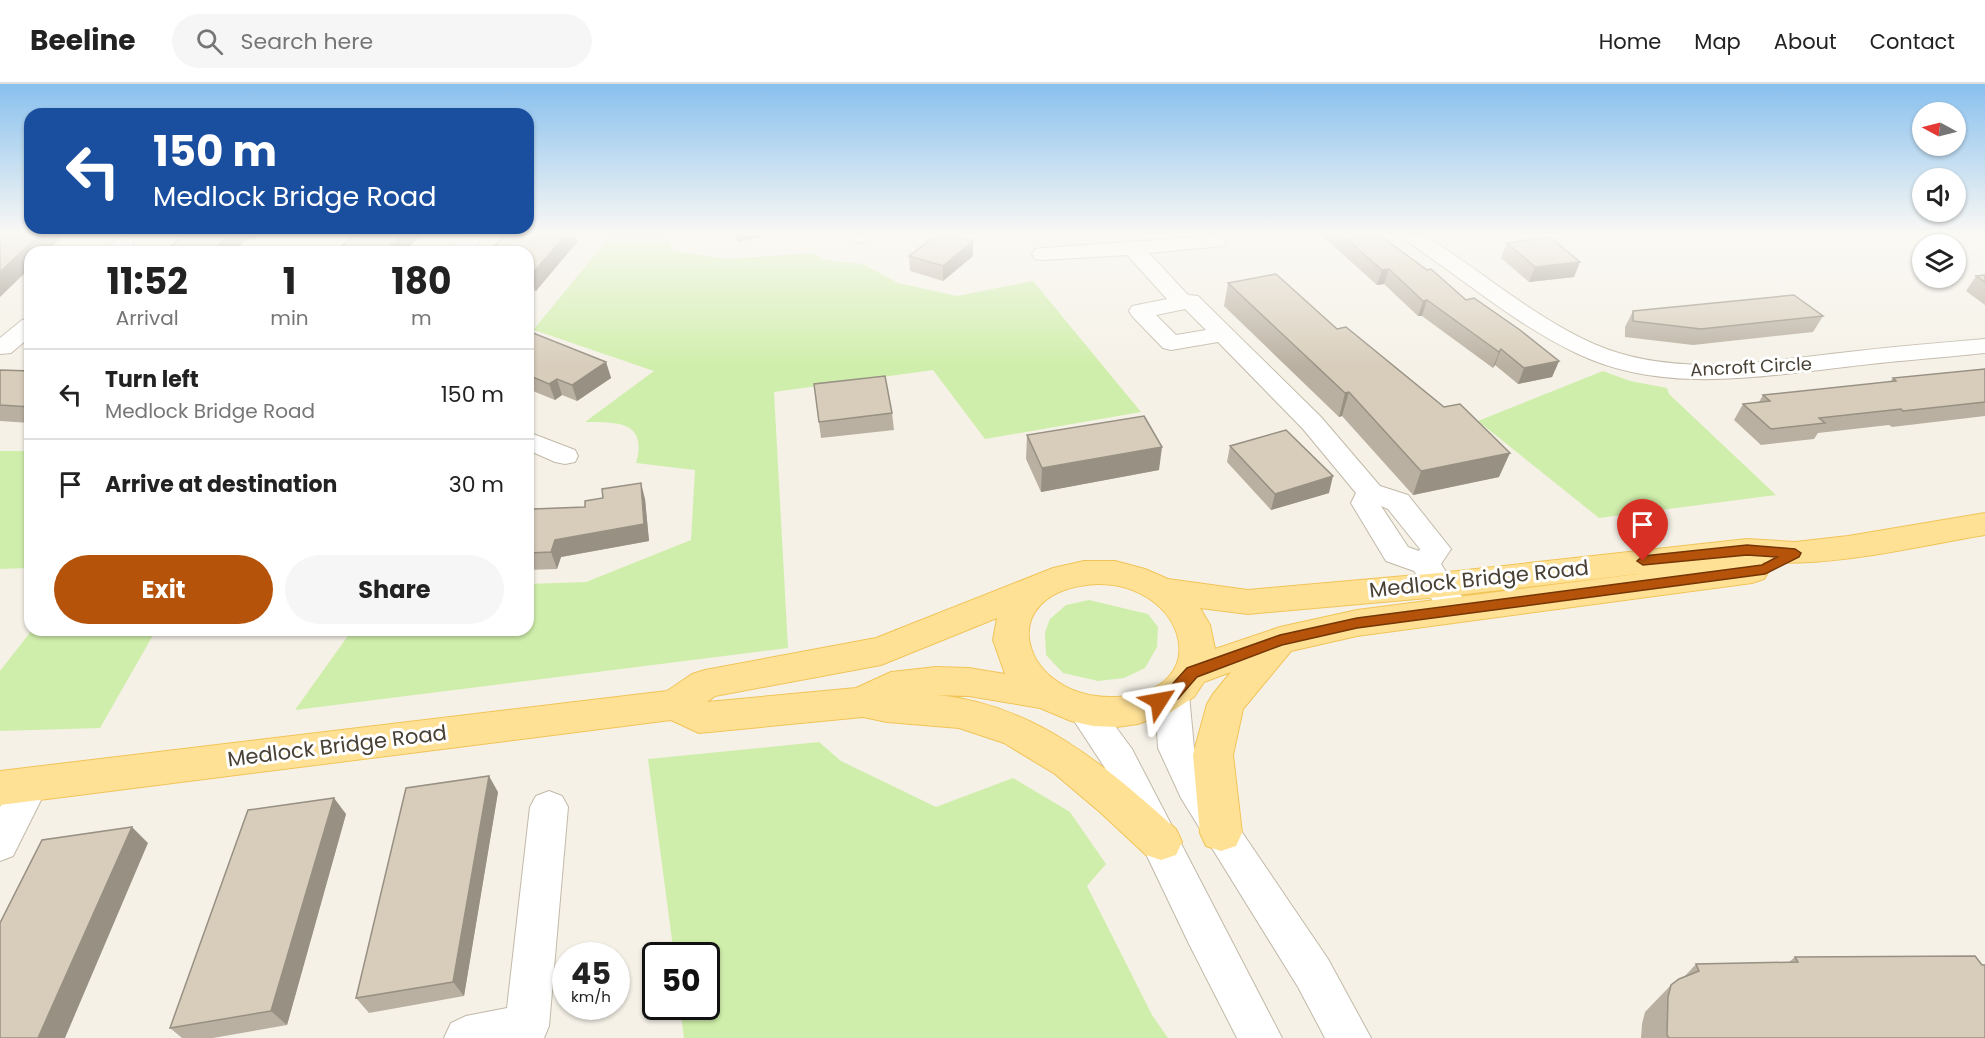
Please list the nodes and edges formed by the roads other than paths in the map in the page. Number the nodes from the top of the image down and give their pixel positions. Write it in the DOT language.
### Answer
graph roads {
  1 [pos="1161,279"];
  2 [pos="1474,279"];
  3 [pos="1183,302"];
  4 [pos="24,330"];
  5 [pos="1223,334"];
  6 [pos="1985,346"];
  7 [pos="2,348"];
  8 [pos="24,349"];
  9 [pos="534,443"];
  10 [pos="566,456"];
  11 [pos="1985,524"];
  12 [pos="1043,585"];
  13 [pos="1439,586"];
  14 [pos="1164,591"];
  15 [pos="1280,640"];
  16 [pos="1182,684"];
  17 [pos="1047,695"];
  18 [pos="863,702"];
  19 [pos="675,705"];
  20 [pos="1084,710"];
  21 [pos="16,786"];
  22 [pos="549,807"];
  23 [pos="1221,833"];
  24 [pos="1161,842"];
  25 [pos="0,844"];
  26 [pos="466,1038"];
  27 [pos="1260,1038"];
  28 [pos="1349,1038"];
  1 -- 3 [label="street"];
  2 -- 6 [label="street, Ancroft Circle"];
  3 -- 5 [label="street"];
  3 -- 5 [label="street"];
  4 -- 7 [label="street"];
  5 -- 13 [label="street"];
  7 -- 8 [label="street"];
  9 -- 10 [label="street"];
  11 -- 13 [label="main road, Medlock Bridge Road"];
  12 -- 14 [label="main road, Medlock Bridge Road"];
  12 -- 17 [label="main road, Medlock Bridge Road"];
  12 -- 19 [label="main road, Medlock Bridge Road"];
  13 -- 14 [label="main road, Medlock Bridge Road"];
  13 -- 15 [label="main road, Medlock Bridge Road"];
  14 -- 16 [label="main road, Medlock Bridge Road"];
  15 -- 16 [label="main road, Medlock Bridge Road"];
  15 -- 23 [label="main road"];
  16 -- 20 [label="main road, Medlock Bridge Road"];
  16 -- 23 [label="street"];
  17 -- 18 [label="main road, Medlock Bridge Road"];
  17 -- 20 [label="main road, Medlock Bridge Road"];
  18 -- 19 [label="main road, Medlock Bridge Road"];
  18 -- 24 [label="main road"];
  19 -- 21 [label="main road, Medlock Bridge Road"];
  20 -- 24 [label="street"];
  21 -- 25 [label="street"];
  22 -- 26 [label="street"];
  23 -- 28 [label="street"];
  24 -- 27 [label="street"];
}
